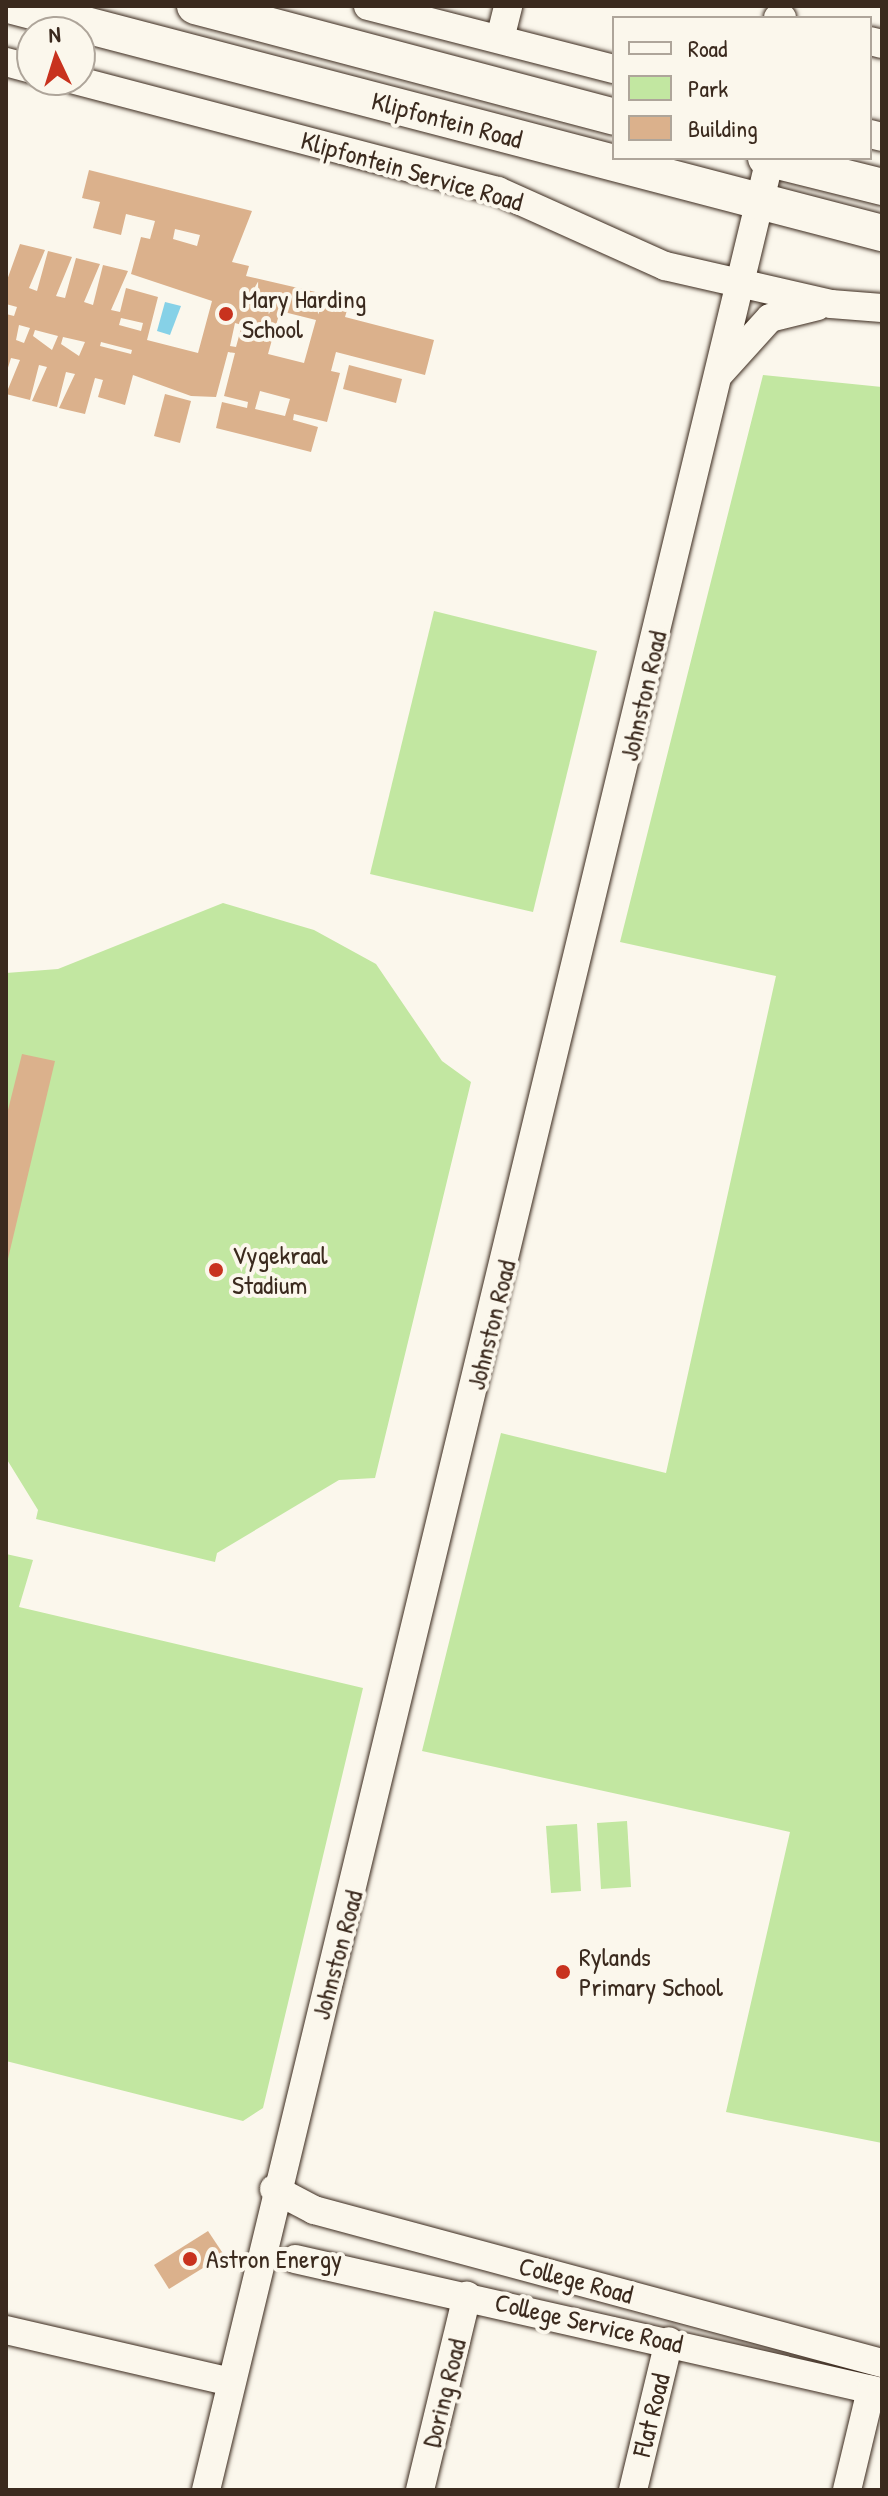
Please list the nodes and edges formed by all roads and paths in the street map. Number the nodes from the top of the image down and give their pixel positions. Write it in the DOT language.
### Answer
graph roads {
  1 [pos="13,6"];
  2 [pos="195,6"];
  3 [pos="368,6"];
  4 [pos="508,6"];
  5 [pos="500,39"];
  6 [pos="612,68"];
  7 [pos="96,86"];
  8 [pos="612,116"];
  9 [pos="768,160"];
  10 [pos="772,160"];
  11 [pos="882,187"];
  12 [pos="760,202"];
  13 [pos="882,233"];
  14 [pos="739,284"];
  15 [pos="831,304"];
  16 [pos="882,308"];
  17 [pos="716,378"];
  18 [pos="274,2189"];
  19 [pos="295,2259"];
  20 [pos="467,2296"];
  21 [pos="6,2330"];
  22 [pos="669,2341"];
  23 [pos="882,2363"];
  24 [pos="231,2382"];
  25 [pos="876,2391"];
  26 [pos="206,2490"];
  27 [pos="420,2490"];
  28 [pos="633,2490"];
  29 [pos="847,2490"];
  1 -- 12 [label="main road, Klipfontein Road"];
  2 -- 8 [label="main road, Klipfontein Road"];
  3 -- 5 [label="street"];
  4 -- 5 [label="street"];
  5 -- 6 [label="street"];
  7 -- 14 [label="street, Klipfontein Service Road"];
  9 -- 12 [label="street, Johnston Road"];
  10 -- 11 [label="main road"];
  12 -- 13 [label="main road, Klipfontein Road"];
  12 -- 14 [label="street, Johnston Road"];
  14 -- 15 [label="street, Klipfontein Service Road"];
  14 -- 17 [label="street, Johnston Road"];
  15 -- 16 [label="street, Klipfontein Service Road"];
  15 -- 17 [label="street"];
  17 -- 18 [label="street, Johnston Road"];
  18 -- 23 [label="street, College Road"];
  18 -- 24 [label="street, Johnston Road"];
  19 -- 20 [label="street, College Service Road"];
  20 -- 22 [label="street, College Service Road"];
  20 -- 27 [label="street, Doring Road"];
  21 -- 24 [label="street"];
  22 -- 25 [label="street, College Service Road"];
  22 -- 28 [label="street, Flat Road"];
  24 -- 26 [label="street, Johnston Road"];
  25 -- 29 [label="street"];
}
